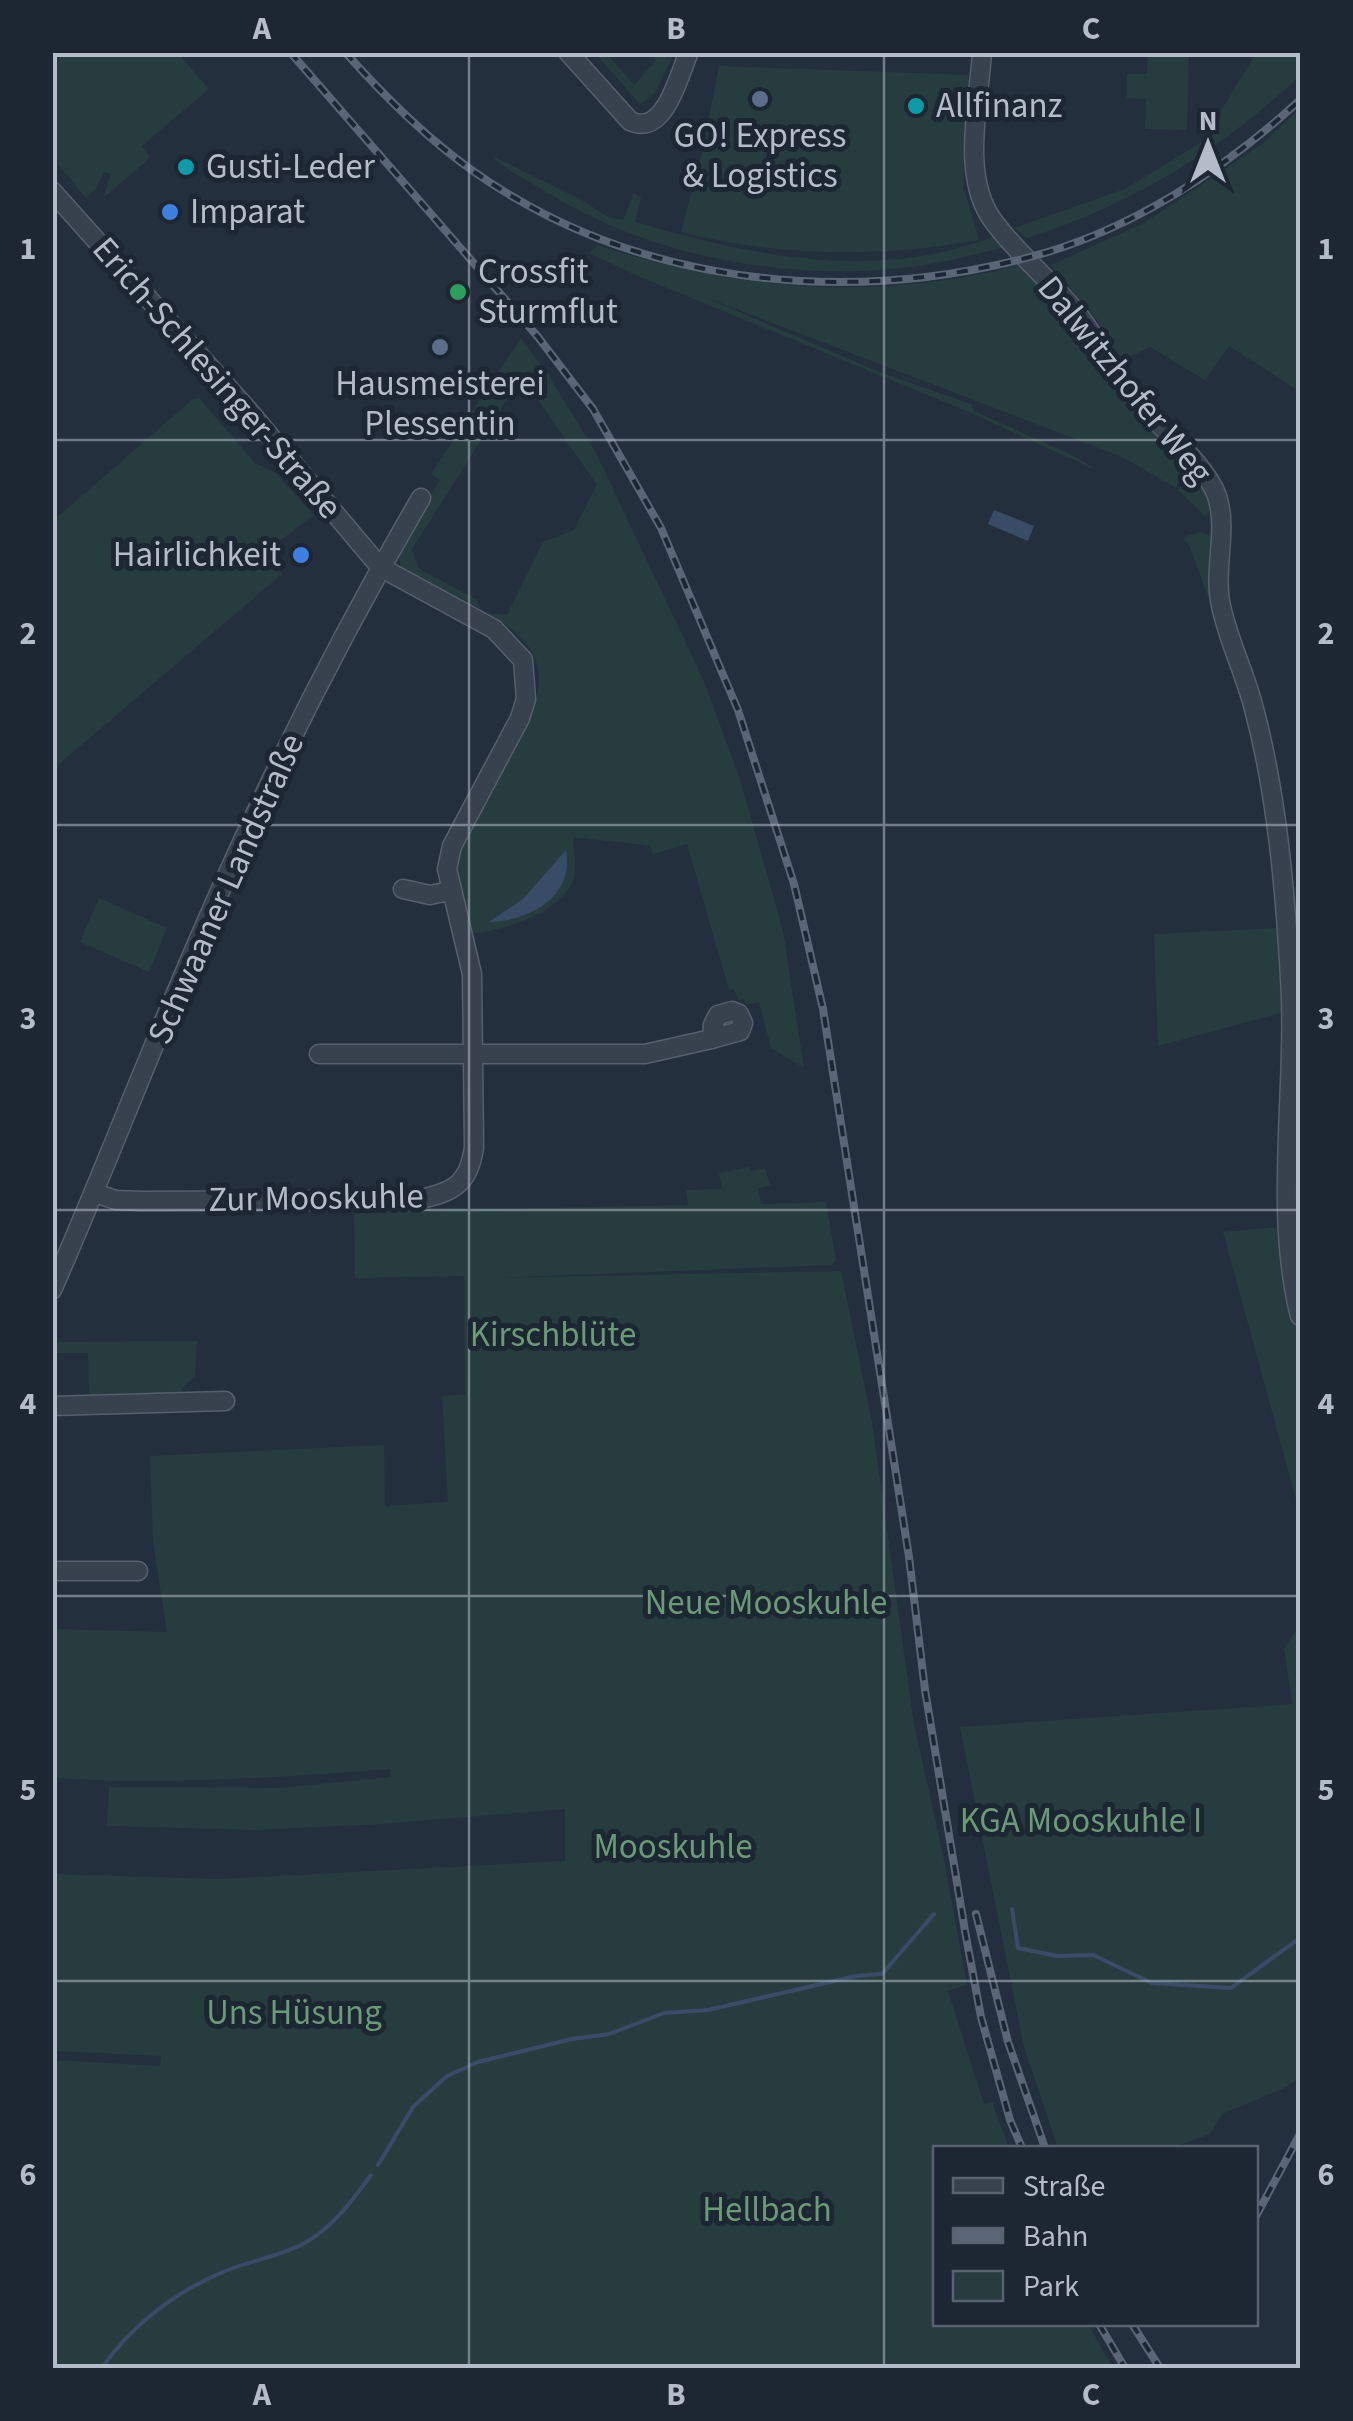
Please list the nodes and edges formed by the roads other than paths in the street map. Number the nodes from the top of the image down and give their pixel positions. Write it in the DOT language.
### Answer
graph roads {
  1 [pos="568,52"];
  2 [pos="689,52"];
  3 [pos="982,52"];
  4 [pos="52,191"];
  5 [pos="421,498"];
  6 [pos="380,567"];
  7 [pos="403,890"];
  8 [pos="450,890"];
  9 [pos="712,1039"];
  10 [pos="474,1052"];
  11 [pos="319,1054"];
  12 [pos="96,1192"];
  13 [pos="52,1290"];
  14 [pos="1300,1316"];
  15 [pos="226,1401"];
  16 [pos="52,1406"];
  17 [pos="52,1570"];
  18 [pos="138,1572"];
  1 -- 2 [label="street"];
  3 -- 14 [label="street, Dalwitzhofer Weg"];
  4 -- 6 [label="street, Erich-Schlesinger-Straße"];
  5 -- 6 [label="street, Schwaaner Landstraße"];
  6 -- 8 [label="street, Zur Mooskuhle"];
  6 -- 12 [label="street, Schwaaner Landstraße"];
  7 -- 8 [label="street"];
  8 -- 10 [label="street, Zur Mooskuhle"];
  9 -- 10 [label="street"];
  10 -- 11 [label="street"];
  10 -- 12 [label="street, Zur Mooskuhle"];
  12 -- 13 [label="street, Schwaaner Landstraße"];
  15 -- 16 [label="street"];
  17 -- 18 [label="street"];
}
